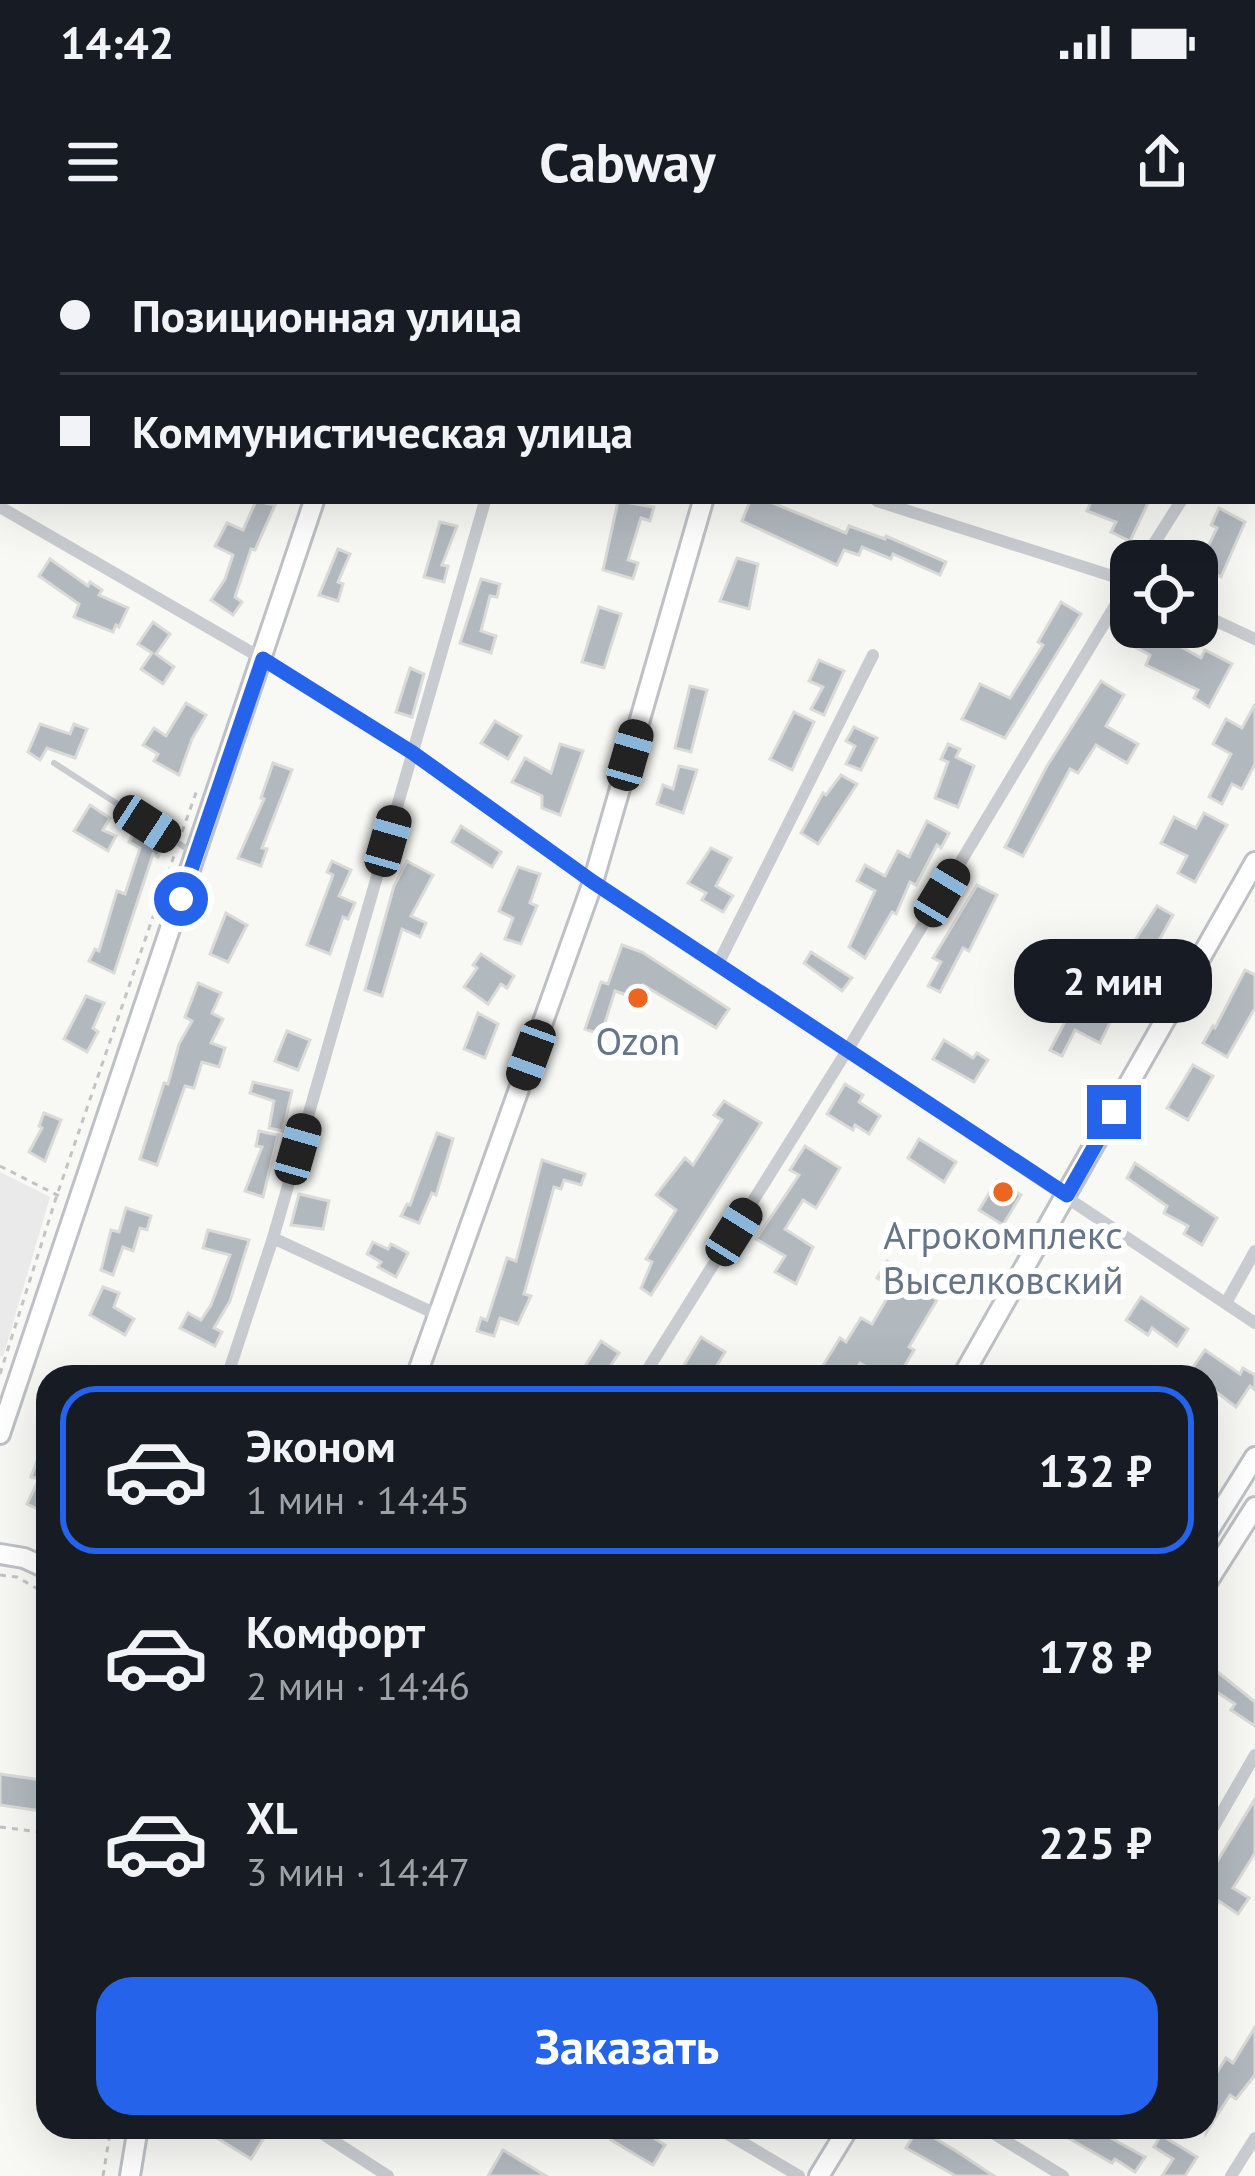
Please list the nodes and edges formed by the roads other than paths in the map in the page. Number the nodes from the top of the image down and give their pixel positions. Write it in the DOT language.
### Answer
graph roads {
  1 [pos="313,504"];
  2 [pos="484,504"];
  3 [pos="702,504"];
  4 [pos="887,504"];
  5 [pos="1179,504"];
  6 [pos="0,507"];
  7 [pos="1156,540"];
  8 [pos="1110,574"];
  9 [pos="1110,613"];
  10 [pos="1218,622"];
  11 [pos="1255,639"];
  12 [pos="873,655"];
  13 [pos="263,659"];
  14 [pos="413,753"];
  15 [pos="54,763"];
  16 [pos="196,855"];
  17 [pos="1255,862"];
  18 [pos="593,882"];
  19 [pos="718,964"];
  20 [pos="848,1050"];
  21 [pos="1067,1195"];
  22 [pos="273,1238"];
  23 [pos="1255,1251"];
  24 [pos="1226,1303"];
  25 [pos="438,1315"];
  26 [pos="1255,1323"];
  27 [pos="231,1365"];
  28 [pos="420,1365"];
  29 [pos="651,1365"];
  30 [pos="969,1365"];
  31 [pos="0,1434"];
  32 [pos="1255,1456"];
  33 [pos="1255,1507"];
  34 [pos="1218,1515"];
  35 [pos="0,1554"];
  36 [pos="36,1564"];
  37 [pos="1218,1565"];
  38 [pos="1255,1755"];
  39 [pos="1218,1819"];
  40 [pos="1255,2138"];
  41 [pos="136,2139"];
  42 [pos="331,2139"];
  43 [pos="736,2139"];
  44 [pos="842,2139"];
  45 [pos="1015,2139"];
  46 [pos="1058,2175"];
  47 [pos="130,2176"];
  48 [pos="388,2176"];
  49 [pos="799,2176"];
  50 [pos="819,2176"];
  51 [pos="1232,2176"];
  1 -- 13 [label="street"];
  2 -- 14 [label="street"];
  3 -- 18 [label="street"];
  4 -- 8 [label="street"];
  5 -- 7 [label="street"];
  6 -- 13 [label="street"];
  9 -- 20 [label="street"];
  10 -- 11 [label="street"];
  12 -- 19 [label="street"];
  13 -- 14 [label="street"];
  13 -- 16 [label="street"];
  14 -- 18 [label="street"];
  14 -- 22 [label="street"];
  15 -- 16 [label="lane"];
  16 -- 31 [label="street"];
  17 -- 21 [label="street"];
  18 -- 19 [label="street"];
  18 -- 25 [label="street"];
  19 -- 20 [label="street"];
  20 -- 21 [label="street"];
  20 -- 29 [label="street"];
  21 -- 24 [label="street"];
  21 -- 30 [label="street"];
  22 -- 25 [label="street"];
  22 -- 27 [label="street"];
  23 -- 24 [label="street"];
  24 -- 26 [label="street"];
  25 -- 28 [label="street"];
  32 -- 34 [label="street"];
  33 -- 37 [label="street"];
  35 -- 36 [label="street"];
  38 -- 39 [label="street"];
  40 -- 51 [label="street"];
  41 -- 47 [label="street"];
  42 -- 48 [label="street"];
  43 -- 49 [label="street"];
  44 -- 50 [label="street"];
  45 -- 46 [label="street"];
}
